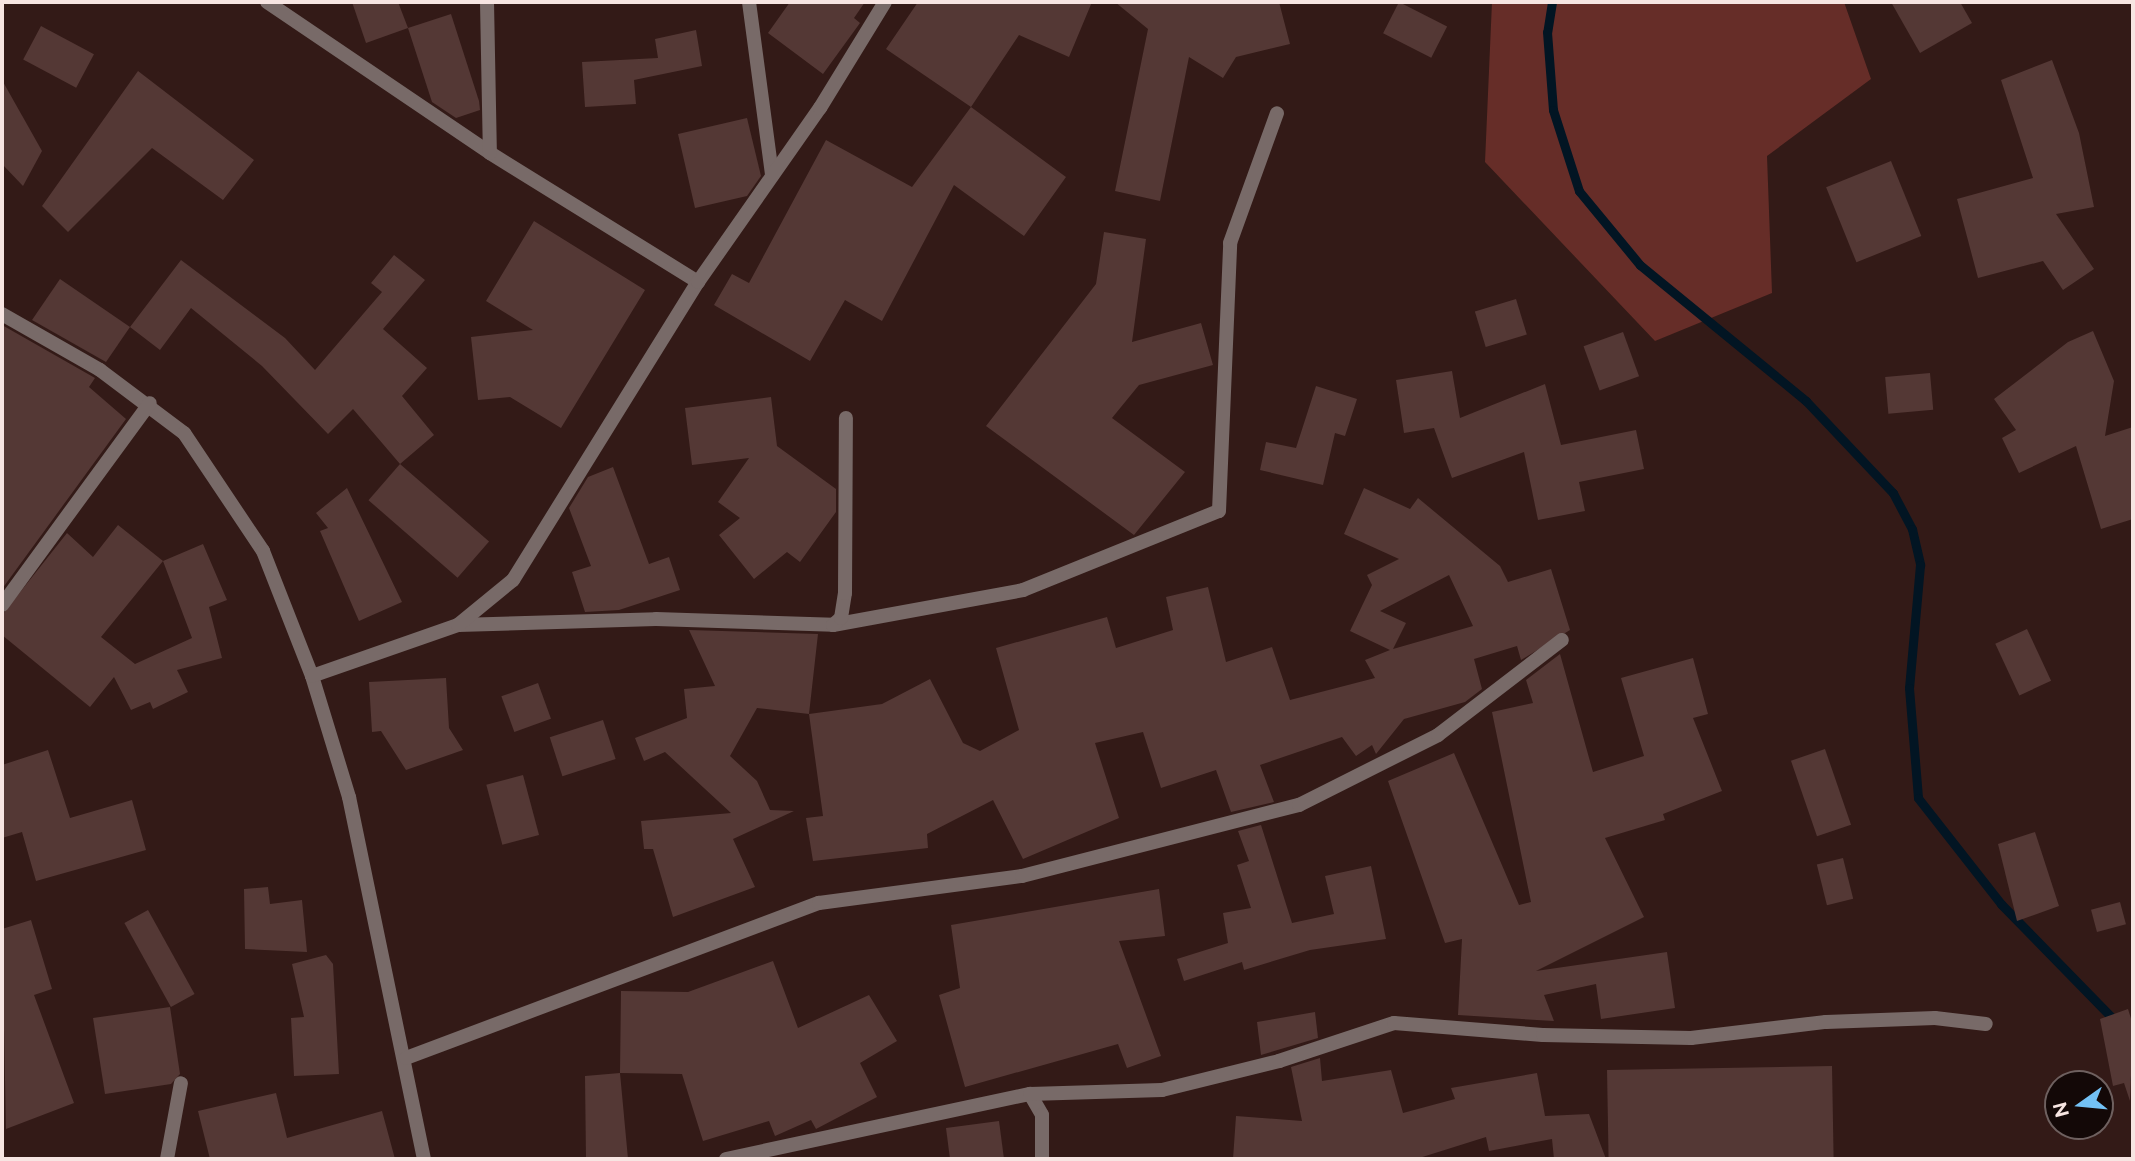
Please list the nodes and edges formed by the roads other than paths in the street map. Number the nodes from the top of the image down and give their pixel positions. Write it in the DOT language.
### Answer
graph roads {
  1 [pos="267,2"];
  2 [pos="487,2"];
  3 [pos="749,2"];
  4 [pos="885,2"];
  5 [pos="1278,113"];
  6 [pos="490,153"];
  7 [pos="772,175"];
  8 [pos="698,282"];
  9 [pos="2,314"];
  10 [pos="150,402"];
  11 [pos="846,418"];
  12 [pos="2,605"];
  13 [pos="458,625"];
  14 [pos="833,625"];
  15 [pos="1562,640"];
  16 [pos="312,676"];
  17 [pos="1986,1024"];
  18 [pos="405,1058"];
  19 [pos="181,1083"];
  20 [pos="1030,1094"];
  21 [pos="167,1159"];
  22 [pos="424,1159"];
  23 [pos="726,1159"];
  24 [pos="1042,1159"];
  1 -- 6 [label="street"];
  2 -- 6 [label="street"];
  3 -- 7 [label="street"];
  4 -- 7 [label="street"];
  5 -- 14 [label="street"];
  6 -- 8 [label="street"];
  7 -- 8 [label="street"];
  8 -- 13 [label="street"];
  9 -- 10 [label="street"];
  10 -- 12 [label="street"];
  10 -- 16 [label="street"];
  11 -- 14 [label="street"];
  13 -- 14 [label="street"];
  13 -- 16 [label="street"];
  15 -- 18 [label="street"];
  16 -- 18 [label="street"];
  17 -- 20 [label="street"];
  18 -- 22 [label="street"];
  19 -- 21 [label="street"];
  20 -- 23 [label="street"];
  20 -- 24 [label="street"];
}
